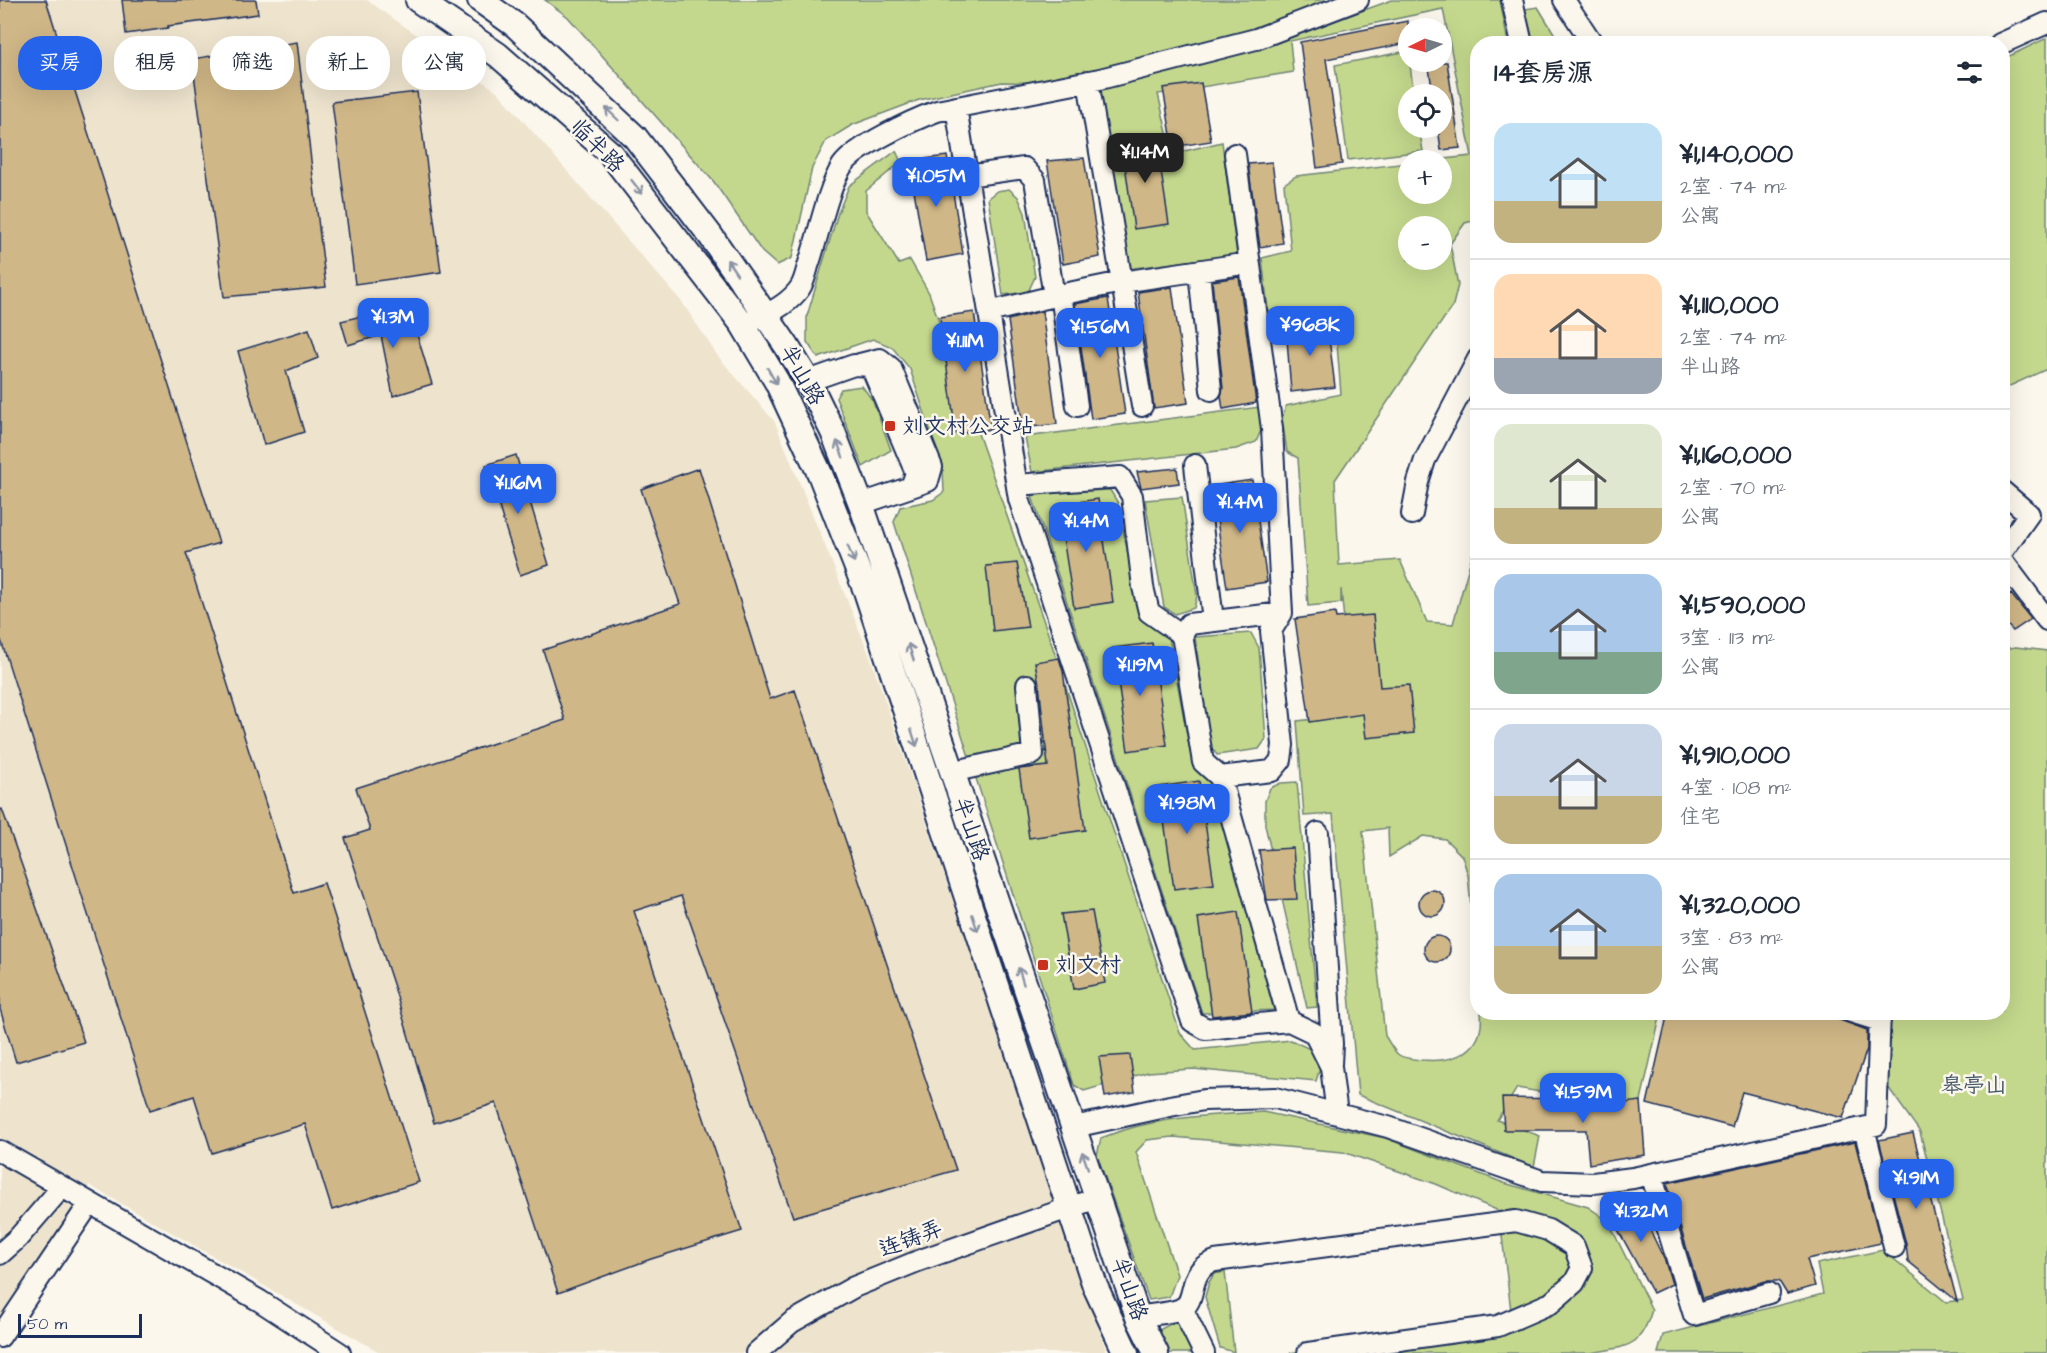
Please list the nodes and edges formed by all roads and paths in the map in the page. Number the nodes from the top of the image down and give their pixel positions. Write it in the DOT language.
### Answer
graph roads {
  1 [pos="418,0"];
  2 [pos="480,0"];
  3 [pos="1358,0"];
  4 [pos="1512,0"];
  5 [pos="1564,0"];
  6 [pos="2047,23"];
  7 [pos="1520,36"];
  8 [pos="1588,36"];
  9 [pos="2010,40"];
  10 [pos="1088,81"];
  11 [pos="956,107"];
  12 [pos="1234,154"];
  13 [pos="967,176"];
  14 [pos="1249,263"];
  15 [pos="1199,271"];
  16 [pos="1122,282"];
  17 [pos="1057,295"];
  18 [pos="989,312"];
  19 [pos="765,315"];
  20 [pos="743,325"];
  21 [pos="1470,374"];
  22 [pos="808,381"];
  23 [pos="1211,390"];
  24 [pos="1142,405"];
  25 [pos="1077,406"];
  26 [pos="1195,465"];
  27 [pos="1017,485"];
  28 [pos="2010,497"];
  29 [pos="861,504"];
  30 [pos="1412,514"];
  31 [pos="2010,541"];
  32 [pos="2010,571"];
  33 [pos="1282,613"];
  34 [pos="2047,620"];
  35 [pos="1213,621"];
  36 [pos="1182,635"];
  37 [pos="1027,685"];
  38 [pos="951,772"];
  39 [pos="1220,777"];
  40 [pos="1318,833"];
  41 [pos="1880,1020"];
  42 [pos="1289,1021"];
  43 [pos="1331,1067"];
  44 [pos="1337,1114"];
  45 [pos="1870,1126"];
  46 [pos="1074,1127"];
  47 [pos="0,1151"];
  48 [pos="1651,1174"];
  49 [pos="62,1187"];
  50 [pos="1097,1198"];
  51 [pos="90,1203"];
  52 [pos="1069,1208"];
  53 [pos="1894,1247"];
  54 [pos="0,1254"];
  55 [pos="1768,1293"];
  56 [pos="1182,1308"];
  57 [pos="1138,1317"];
  58 [pos="0,1336"];
  59 [pos="340,1353"];
  60 [pos="756,1353"];
  61 [pos="1126,1353"];
  62 [pos="1156,1353"];
  63 [pos="1204,1353"];
  64 [pos="1308,1353"];
  1 -- 20 [label="main road, 临半路, one-way"];
  19 -- 2 [label="main road, 临半路, one-way"];
  3 -- 10 [label="street"];
  4 -- 7 [label="street"];
  5 -- 8 [label="street"];
  6 -- 9 [label="street"];
  10 -- 11 [label="street"];
  10 -- 16 [label="street"];
  11 -- 13 [label="street"];
  11 -- 19 [label="street"];
  12 -- 14 [label="street"];
  13 -- 17 [label="street"];
  13 -- 18 [label="street"];
  14 -- 15 [label="street"];
  14 -- 33 [label="street"];
  15 -- 16 [label="street"];
  15 -- 23 [label="street"];
  16 -- 17 [label="street"];
  16 -- 24 [label="street"];
  17 -- 18 [label="street"];
  17 -- 25 [label="street"];
  18 -- 27 [label="street"];
  19 -- 20 [label="street"];
  19 -- 22 [label="main road, 半山路"];
  20 -- 52 [label="main road, 半山路, one-way"];
  21 -- 30 [label="street"];
  29 -- 22 [label="main road, 半山路, one-way"];
  22 -- 29 [label="street"];
  26 -- 35 [label="street"];
  27 -- 36 [label="street"];
  27 -- 42 [label="street"];
  28 -- 31 [label="street"];
  38 -- 29 [label="main road, 半山路, one-way"];
  32 -- 34 [label="street"];
  33 -- 35 [label="street"];
  33 -- 39 [label="street"];
  35 -- 36 [label="street"];
  36 -- 39 [label="street"];
  37 -- 38 [label="street"];
  46 -- 38 [label="main road, 半山路, one-way"];
  39 -- 42 [label="street"];
  40 -- 43 [label="street"];
  41 -- 45 [label="street"];
  42 -- 43 [label="street"];
  43 -- 44 [label="street"];
  44 -- 46 [label="street"];
  44 -- 48 [label="street"];
  45 -- 48 [label="street"];
  45 -- 53 [label="street"];
  50 -- 46 [label="main road, 半山路, one-way"];
  47 -- 49 [label="street"];
  48 -- 55 [label="street"];
  49 -- 51 [label="street"];
  49 -- 54 [label="street"];
  50 -- 52 [label="street, 连铸弄"];
  50 -- 57 [label="main road, 半山路"];
  51 -- 58 [label="street"];
  51 -- 59 [label="street"];
  52 -- 60 [label="street, 连铸弄"];
  52 -- 61 [label="main road, 半山路"];
  56 -- 57 [label="street"];
  56 -- 63 [label="street"];
  56 -- 64 [label="street"];
  57 -- 62 [label="main road, 半山路"];
}
